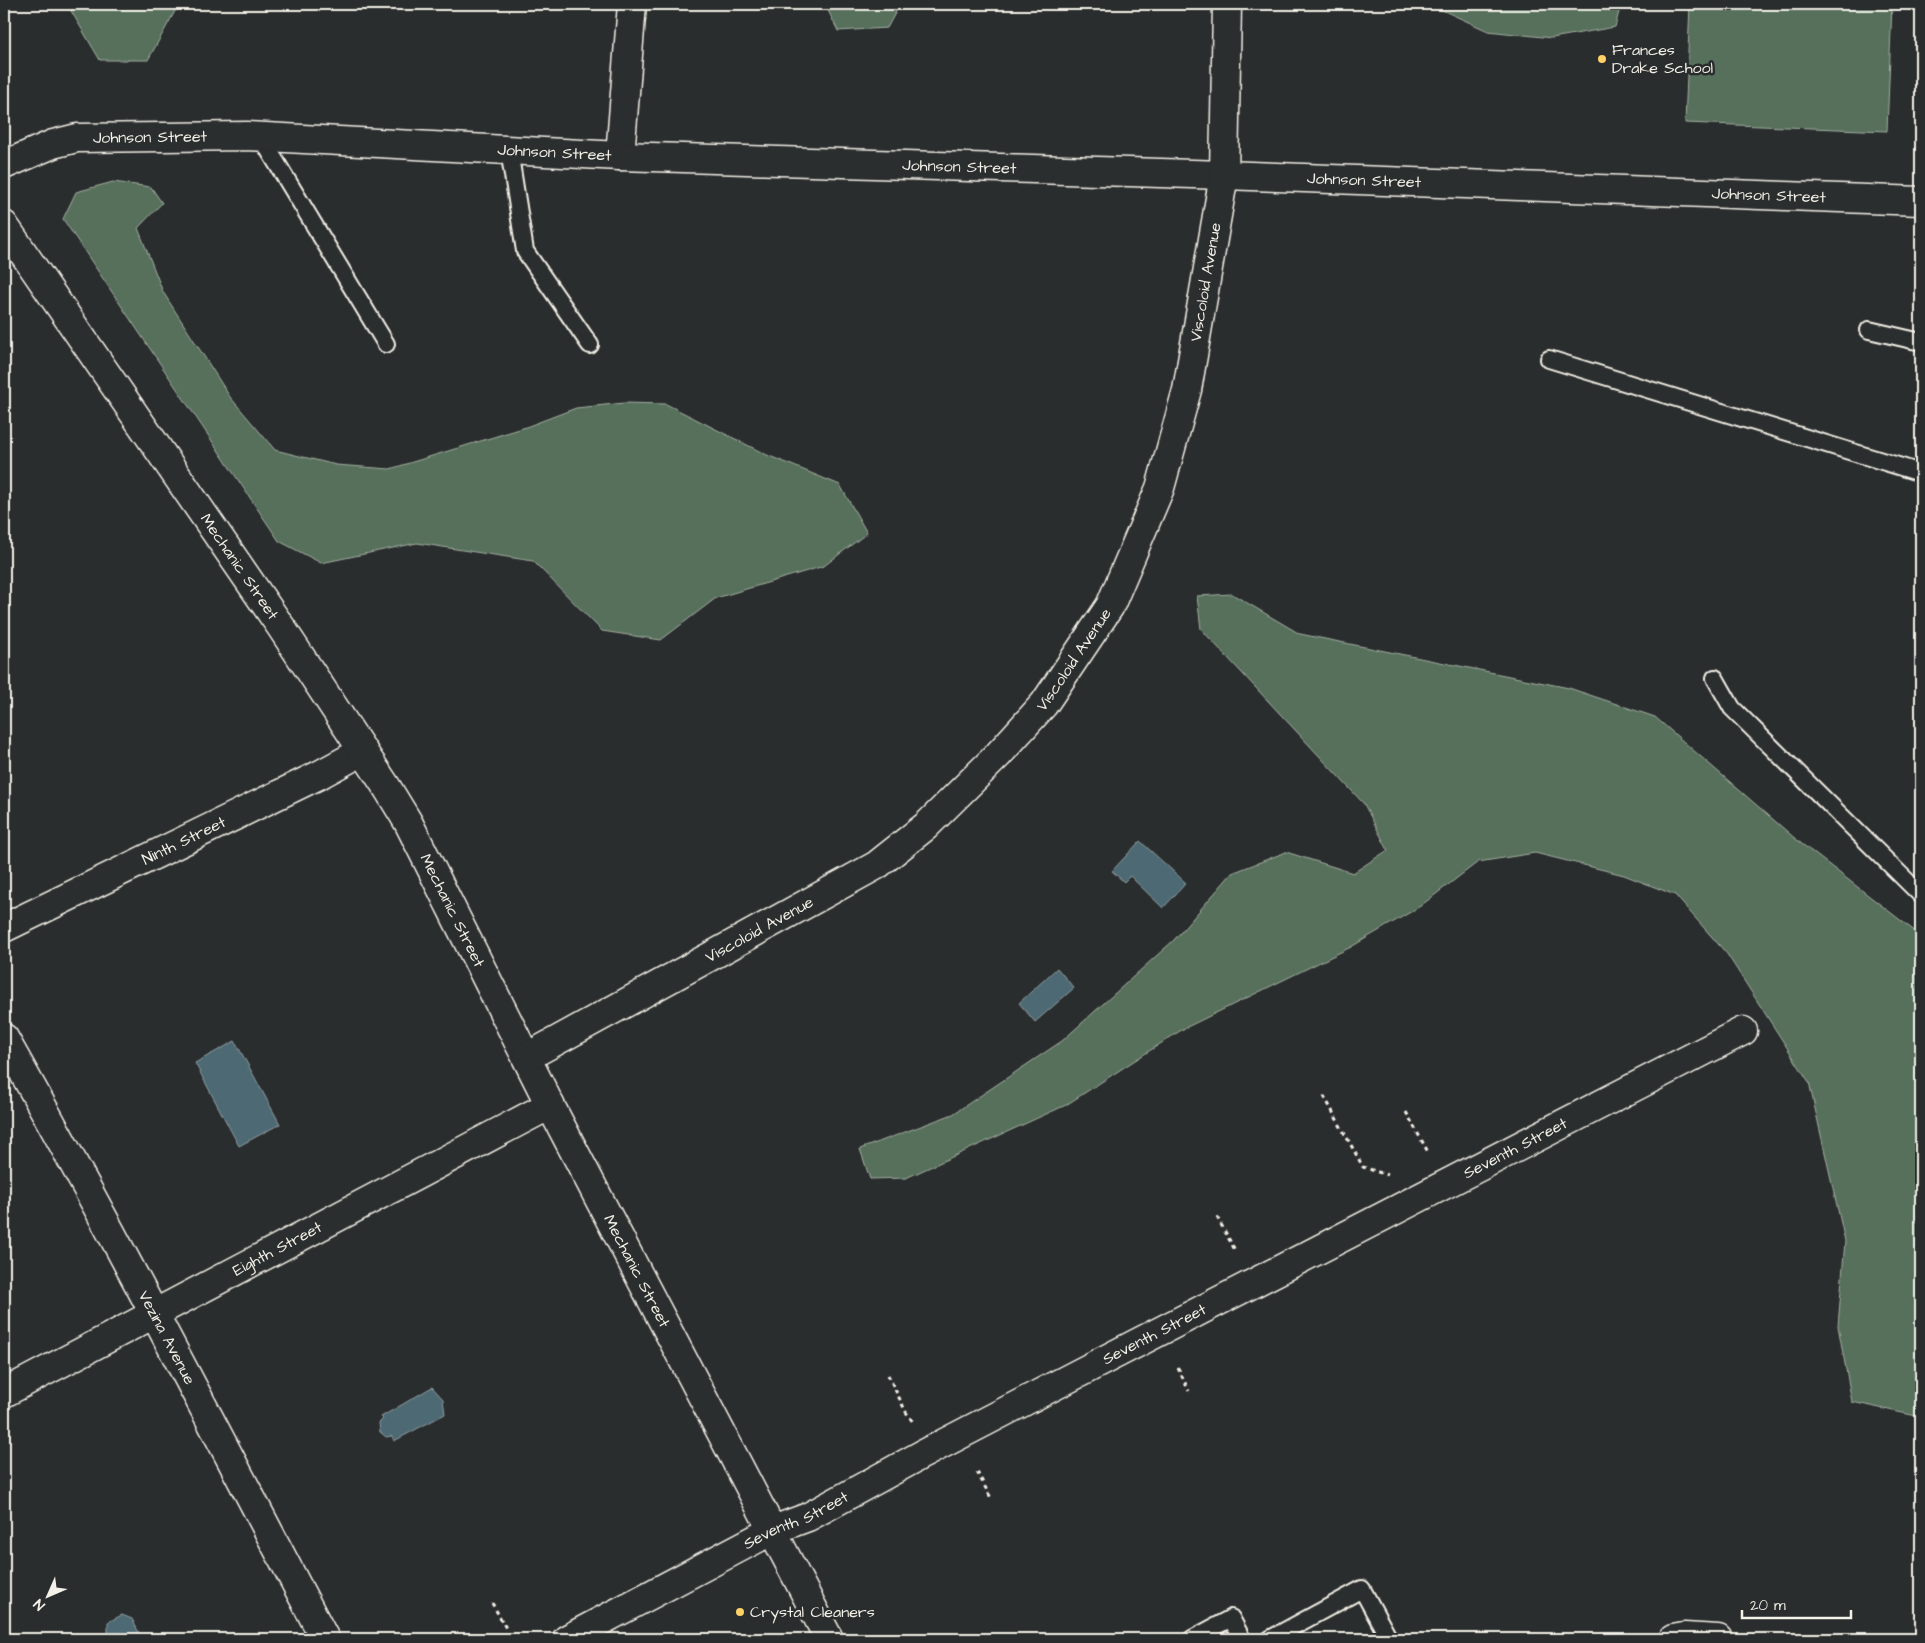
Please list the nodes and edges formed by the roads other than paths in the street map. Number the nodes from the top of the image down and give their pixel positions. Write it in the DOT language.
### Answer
graph roads {
  1 [pos="632,4"];
  2 [pos="1227,4"];
  3 [pos="261,137"];
  4 [pos="509,150"];
  5 [pos="620,156"];
  6 [pos="4,166"];
  7 [pos="1224,175"];
  8 [pos="1921,201"];
  9 [pos="4,225"];
  10 [pos="1870,330"];
  11 [pos="1921,342"];
  12 [pos="386,344"];
  13 [pos="590,344"];
  14 [pos="1549,359"];
  15 [pos="1921,473"];
  16 [pos="1715,678"];
  17 [pos="363,751"];
  18 [pos="1921,895"];
  19 [pos="4,928"];
  20 [pos="1743,1031"];
  21 [pos="4,1038"];
  22 [pos="527,1058"];
  23 [pos="550,1106"];
  24 [pos="154,1314"];
  25 [pos="4,1393"];
  26 [pos="773,1530"];
  27 [pos="325,1639"];
  28 [pos="567,1639"];
  29 [pos="829,1639"];
  30 [pos="1192,1639"];
  31 [pos="1242,1639"];
  32 [pos="1270,1639"];
  33 [pos="1389,1639"];
  34 [pos="1673,1639"];
  35 [pos="1718,1639"];
  1 -- 5 [label="street"];
  2 -- 7 [label="street, Viscoloid Avenue"];
  3 -- 4 [label="street, Johnson Street"];
  3 -- 6 [label="street, Johnson Street"];
  3 -- 12 [label="lane"];
  4 -- 5 [label="street, Johnson Street"];
  4 -- 13 [label="lane"];
  5 -- 7 [label="street, Johnson Street"];
  7 -- 8 [label="street, Johnson Street"];
  7 -- 22 [label="street, Viscoloid Avenue"];
  9 -- 17 [label="street, Mechanic Street"];
  10 -- 11 [label="lane"];
  14 -- 15 [label="lane"];
  16 -- 18 [label="lane"];
  17 -- 19 [label="street, Ninth Street"];
  17 -- 22 [label="street, Mechanic Street"];
  20 -- 26 [label="street, Seventh Street"];
  21 -- 24 [label="street, Vezina Avenue"];
  22 -- 23 [label="street, Mechanic Street"];
  23 -- 24 [label="street, Eighth Street"];
  23 -- 26 [label="street, Mechanic Street"];
  24 -- 25 [label="street, Eighth Street"];
  24 -- 27 [label="street, Vezina Avenue"];
  26 -- 28 [label="street, Seventh Street"];
  26 -- 29 [label="street, Mechanic Street"];
  30 -- 31 [label="lane"];
  32 -- 33 [label="lane"];
  34 -- 35 [label="street"];
}
